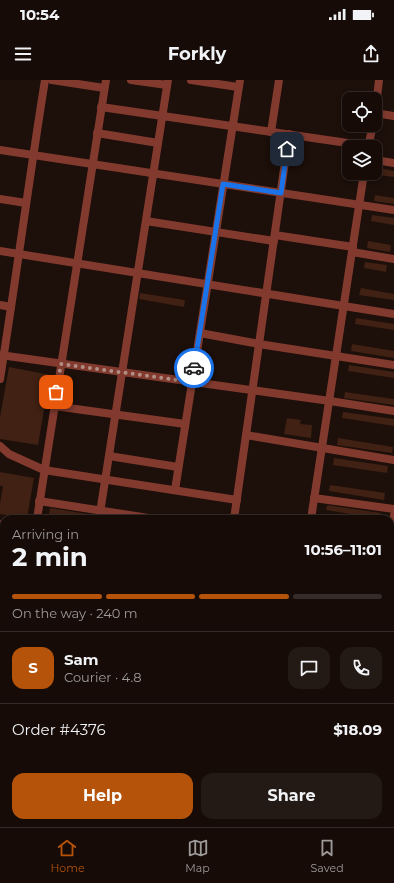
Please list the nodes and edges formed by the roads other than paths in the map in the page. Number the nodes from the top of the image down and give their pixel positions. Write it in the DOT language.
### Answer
graph roads {
  1 [pos="45,80"];
  2 [pos="52,80"];
  3 [pos="131,80"];
  4 [pos="191,80"];
  5 [pos="279,80"];
  6 [pos="380,80"];
  7 [pos="168,83"];
  8 [pos="105,84"];
  9 [pos="239,84"];
  10 [pos="378,92"];
  11 [pos="101,107"];
  12 [pos="382,114"];
  13 [pos="162,116"];
  14 [pos="394,116"];
  15 [pos="232,126"];
  16 [pos="270,132"];
  17 [pos="97,133"];
  18 [pos="289,134"];
  19 [pos="158,143"];
  20 [pos="342,143"];
  21 [pos="0,150"];
  22 [pos="33,155"];
  23 [pos="382,161"];
  24 [pos="394,163"];
  25 [pos="92,164"];
  26 [pos="154,173"];
  27 [pos="363,180"];
  28 [pos="223,184"];
  29 [pos="281,193"];
  30 [pos="0,199"];
  31 [pos="26,203"];
  32 [pos="359,205"];
  33 [pos="394,210"];
  34 [pos="146,221"];
  35 [pos="216,232"];
  36 [pos="275,238"];
  37 [pos="352,249"];
  38 [pos="0,251"];
  39 [pos="19,254"];
  40 [pos="394,259"];
  41 [pos="76,264"];
  42 [pos="138,274"];
  43 [pos="207,285"];
  44 [pos="266,294"];
  45 [pos="0,305"];
  46 [pos="344,306"];
  47 [pos="11,307"];
  48 [pos="394,314"];
  49 [pos="200,334"];
  50 [pos="259,344"];
  51 [pos="2,356"];
  52 [pos="336,356"];
  53 [pos="61,364"];
  54 [pos="394,365"];
  55 [pos="122,372"];
  56 [pos="0,379"];
  57 [pos="192,382"];
  58 [pos="252,390"];
  59 [pos="330,401"];
  60 [pos="54,406"];
  61 [pos="394,411"];
  62 [pos="115,415"];
  63 [pos="185,424"];
  64 [pos="246,435"];
  65 [pos="0,446"];
  66 [pos="322,448"];
  67 [pos="109,456"];
  68 [pos="394,460"];
  69 [pos="178,467"];
  70 [pos="44,470"];
  71 [pos="105,480"];
  72 [pos="175,490"];
  73 [pos="314,498"];
  74 [pos="237,500"];
  75 [pos="39,501"];
  76 [pos="394,509"];
  77 [pos="37,515"];
  78 [pos="100,515"];
  79 [pos="235,515"];
  80 [pos="312,515"];
  1 -- 22 [label="street"];
  2 -- 8 [label="street"];
  3 -- 7 [label="street"];
  4 -- 9 [label="street"];
  5 -- 16 [label="street"];
  6 -- 10 [label="street"];
  7 -- 13 [label="street"];
  8 -- 11 [label="street"];
  9 -- 15 [label="street"];
  11 -- 13 [label="street"];
  11 -- 17 [label="street"];
  12 -- 14 [label="street"];
  13 -- 15 [label="street"];
  13 -- 19 [label="street"];
  15 -- 16 [label="street"];
  15 -- 28 [label="street"];
  16 -- 18 [label="street"];
  17 -- 19 [label="street"];
  17 -- 25 [label="street"];
  18 -- 20 [label="street"];
  18 -- 29 [label="street"];
  19 -- 26 [label="street"];
  21 -- 22 [label="street"];
  22 -- 25 [label="street"];
  22 -- 31 [label="street"];
  23 -- 24 [label="street"];
  25 -- 26 [label="street"];
  25 -- 41 [label="street"];
  26 -- 28 [label="street"];
  26 -- 34 [label="street"];
  27 -- 32 [label="street"];
  28 -- 29 [label="street"];
  28 -- 35 [label="street"];
  29 -- 32 [label="street"];
  29 -- 36 [label="street"];
  30 -- 31 [label="street"];
  31 -- 39 [label="street"];
  32 -- 33 [label="street"];
  32 -- 37 [label="street"];
  34 -- 35 [label="street"];
  34 -- 42 [label="street"];
  35 -- 36 [label="street"];
  35 -- 43 [label="street"];
  36 -- 37 [label="street"];
  36 -- 44 [label="street"];
  37 -- 40 [label="street"];
  37 -- 46 [label="street"];
  38 -- 39 [label="street"];
  39 -- 41 [label="street"];
  39 -- 47 [label="street"];
  41 -- 42 [label="street"];
  41 -- 53 [label="street"];
  42 -- 43 [label="street"];
  42 -- 55 [label="street"];
  43 -- 44 [label="street"];
  43 -- 49 [label="street"];
  44 -- 46 [label="street"];
  44 -- 50 [label="street"];
  45 -- 47 [label="street"];
  46 -- 48 [label="street"];
  46 -- 52 [label="street"];
  47 -- 51 [label="street"];
  49 -- 50 [label="street"];
  49 -- 57 [label="street"];
  50 -- 52 [label="street"];
  50 -- 58 [label="street"];
  51 -- 53 [label="street"];
  51 -- 56 [label="street"];
  52 -- 54 [label="street"];
  52 -- 59 [label="street"];
  53 -- 55 [label="street"];
  53 -- 60 [label="street"];
  55 -- 57 [label="street"];
  55 -- 62 [label="street"];
  57 -- 58 [label="street"];
  57 -- 63 [label="street"];
  58 -- 59 [label="street"];
  58 -- 64 [label="street"];
  59 -- 61 [label="street"];
  59 -- 66 [label="street"];
  60 -- 62 [label="street"];
  60 -- 70 [label="street"];
  62 -- 63 [label="street"];
  62 -- 67 [label="street"];
  63 -- 69 [label="street"];
  64 -- 66 [label="street"];
  64 -- 74 [label="street"];
  65 -- 70 [label="street"];
  66 -- 68 [label="street"];
  66 -- 73 [label="street"];
  67 -- 69 [label="street"];
  67 -- 71 [label="street"];
  69 -- 72 [label="street"];
  70 -- 71 [label="street"];
  70 -- 75 [label="street"];
  71 -- 72 [label="street"];
  71 -- 78 [label="street"];
  72 -- 74 [label="street"];
  73 -- 76 [label="street"];
  73 -- 80 [label="street"];
  74 -- 79 [label="street"];
  75 -- 77 [label="street"];
  75 -- 78 [label="street"];
}
